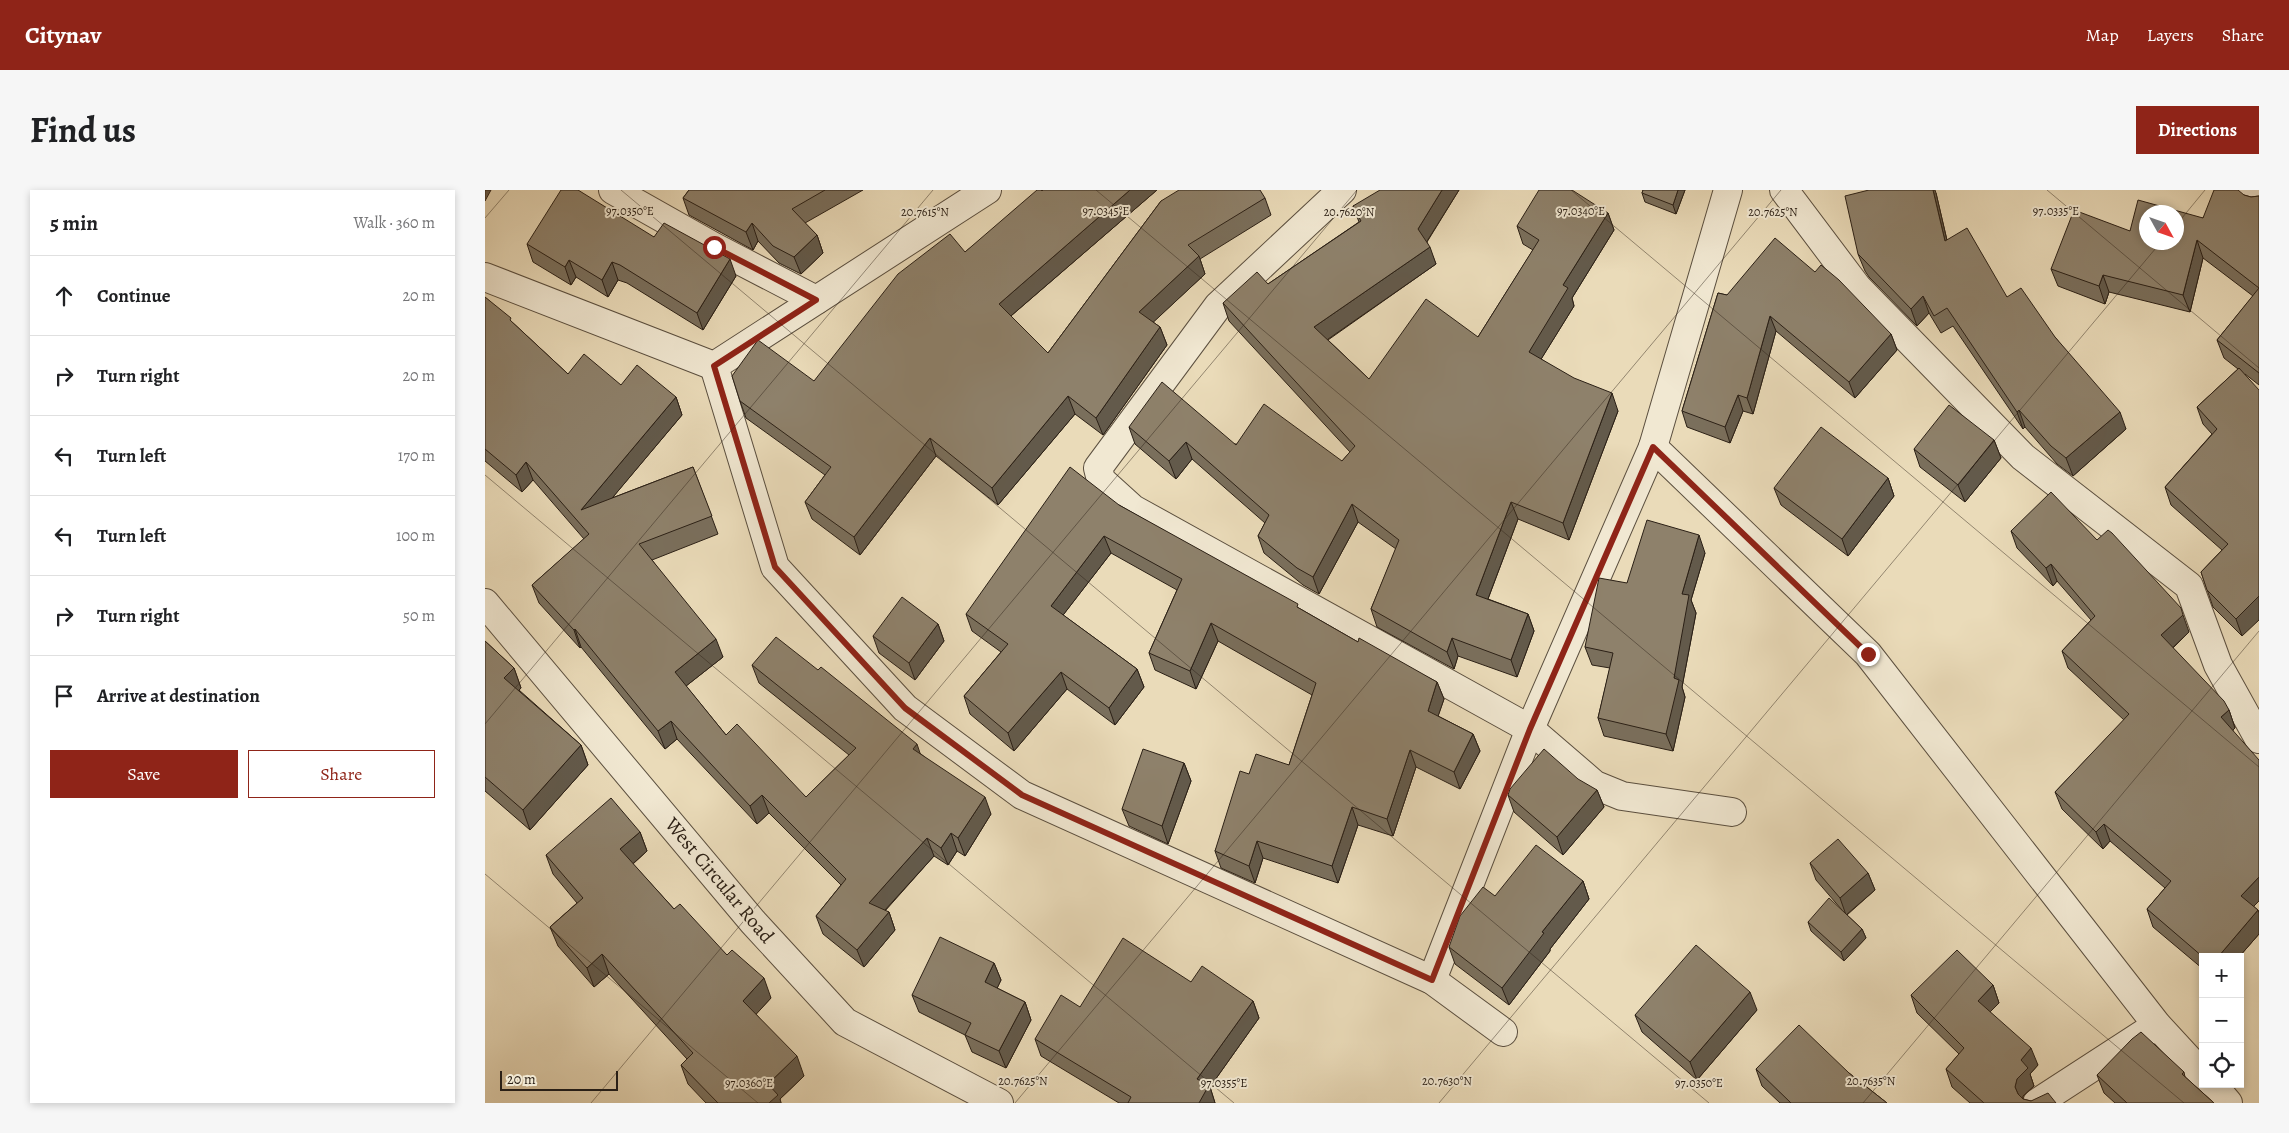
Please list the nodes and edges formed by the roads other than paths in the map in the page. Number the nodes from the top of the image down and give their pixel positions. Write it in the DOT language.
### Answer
graph roads {
  1 [pos="613,190"];
  2 [pos="987,190"];
  3 [pos="1342,190"];
  4 [pos="1728,190"];
  5 [pos="1784,190"];
  6 [pos="2245,190"];
  7 [pos="2259,199"];
  8 [pos="485,276"];
  9 [pos="816,300"];
  10 [pos="714,366"];
  11 [pos="1653,447"];
  12 [pos="485,603"];
  13 [pos="1530,729"];
  14 [pos="2259,739"];
  15 [pos="1732,812"];
  16 [pos="1432,980"];
  17 [pos="2157,1025"];
  18 [pos="1503,1032"];
  19 [pos="2199,1071"];
  20 [pos="2215,1088"];
  21 [pos="999,1103"];
  22 [pos="2037,1103"];
  23 [pos="2228,1103"];
  1 -- 9 [label="street"];
  2 -- 9 [label="street"];
  3 -- 13 [label="street"];
  4 -- 11 [label="street"];
  5 -- 14 [label="street"];
  6 -- 7 [label="street"];
  8 -- 10 [label="street"];
  9 -- 10 [label="street"];
  10 -- 16 [label="street"];
  11 -- 13 [label="street"];
  11 -- 17 [label="street"];
  12 -- 21 [label="street, West Circular Road"];
  13 -- 15 [label="street"];
  13 -- 16 [label="street"];
  16 -- 18 [label="street"];
  17 -- 19 [label="street"];
  17 -- 22 [label="street"];
  20 -- 23 [label="street"];
}
